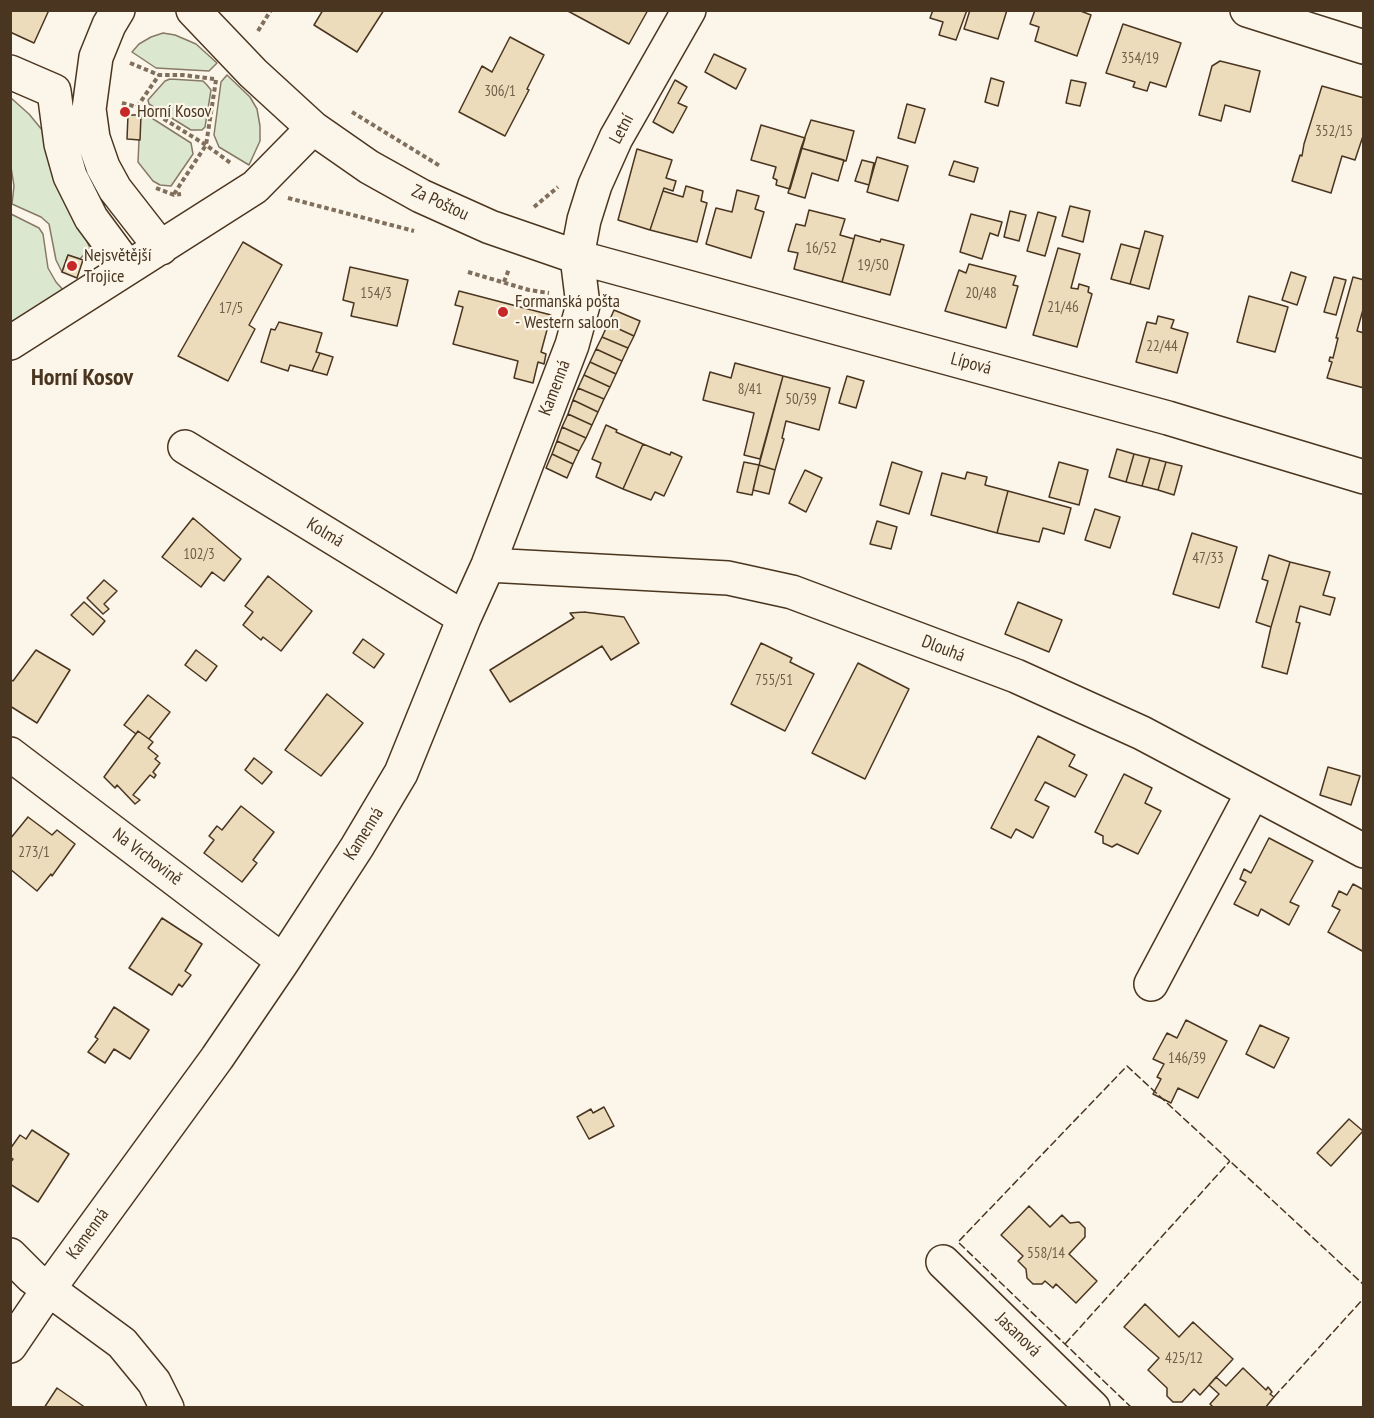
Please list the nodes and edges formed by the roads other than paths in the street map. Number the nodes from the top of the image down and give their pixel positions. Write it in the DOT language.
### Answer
graph roads {
  1 [pos="118,10"];
  2 [pos="193,10"];
  3 [pos="689,10"];
  4 [pos="1247,10"];
  5 [pos="1364,47"];
  6 [pos="10,72"];
  7 [pos="313,128"];
  8 [pos="161,248"];
  9 [pos="128,268"];
  10 [pos="578,269"];
  11 [pos="10,343"];
  12 [pos="185,447"];
  13 [pos="1364,477"];
  14 [pos="488,565"];
  15 [pos="464,618"];
  16 [pos="10,754"];
  17 [pos="1253,792"];
  18 [pos="1364,851"];
  19 [pos="283,961"];
  20 [pos="1151,984"];
  21 [pos="10,1255"];
  22 [pos="943,1262"];
  23 [pos="48,1290"];
  24 [pos="10,1346"];
  25 [pos="167,1407"];
  26 [pos="1093,1407"];
  1 -- 8 [label="street"];
  2 -- 7 [label="street, Za Poštou"];
  3 -- 10 [label="street, Letní"];
  4 -- 5 [label="street"];
  6 -- 9 [label="street"];
  7 -- 8 [label="street"];
  7 -- 10 [label="street, Za Poštou"];
  8 -- 9 [label="street"];
  9 -- 11 [label="street"];
  10 -- 13 [label="street, Lípová"];
  10 -- 14 [label="street, Kamenná"];
  12 -- 15 [label="street, Kolmá"];
  14 -- 15 [label="street, Kamenná"];
  14 -- 17 [label="street, Dlouhá"];
  15 -- 19 [label="street, Kamenná"];
  16 -- 19 [label="street, Na Vrchovině"];
  17 -- 18 [label="street, Dlouhá"];
  17 -- 20 [label="street"];
  19 -- 23 [label="street, Kamenná"];
  21 -- 23 [label="street"];
  22 -- 26 [label="street, Jasanová"];
  23 -- 24 [label="street, Kamenná"];
  23 -- 25 [label="street"];
}
